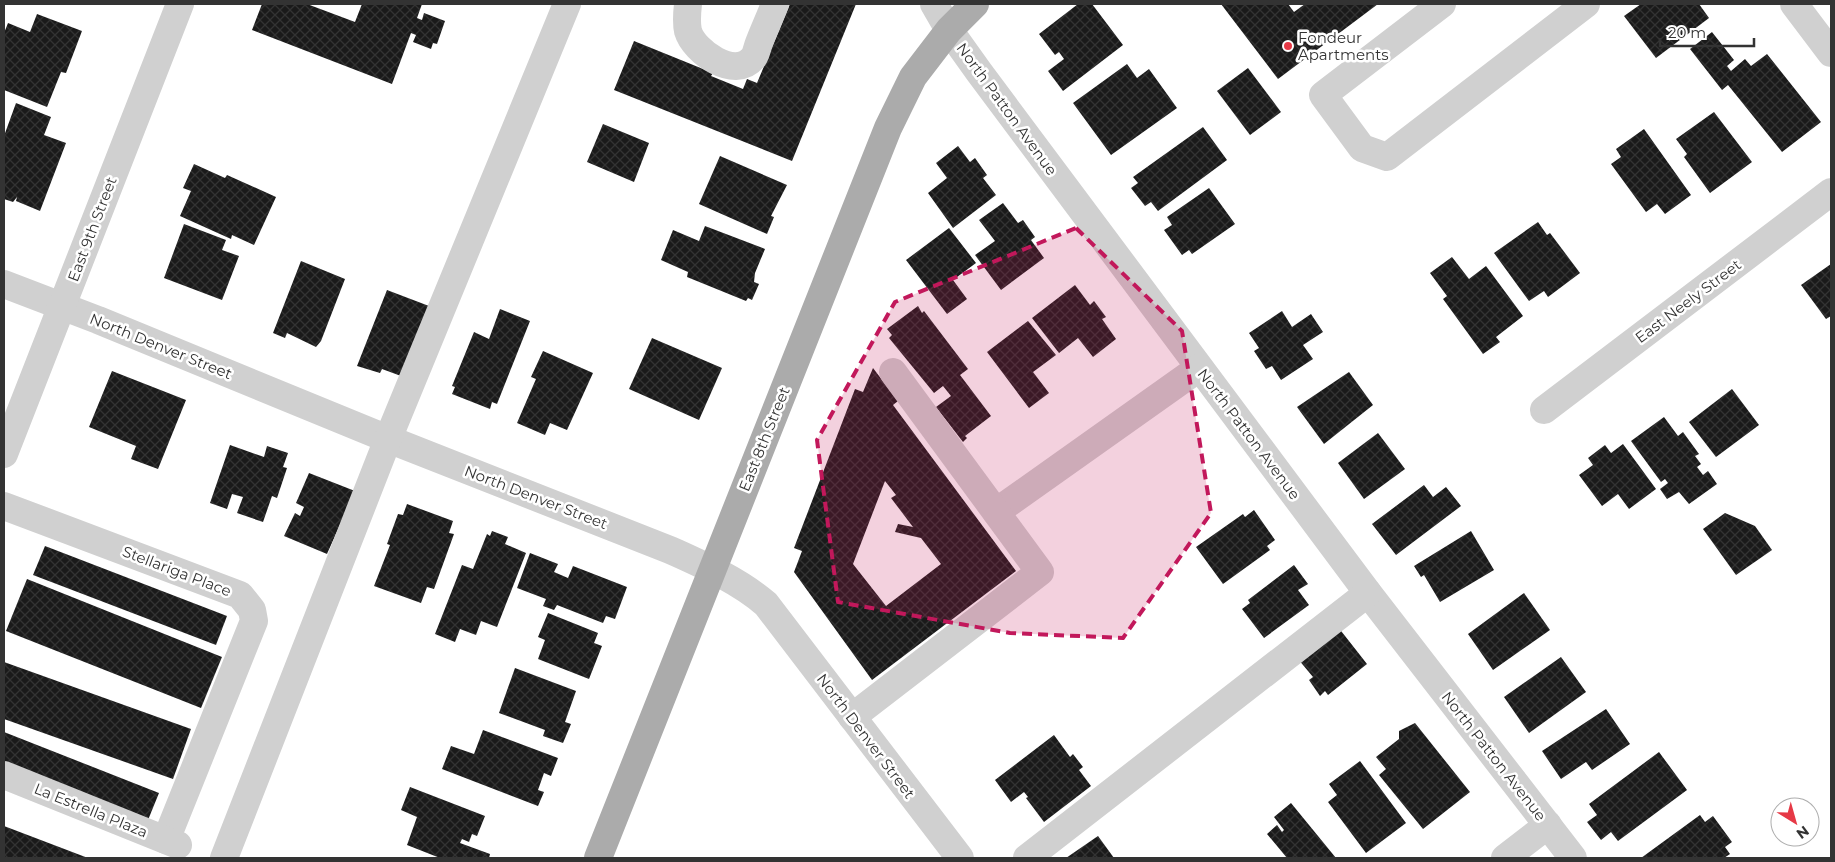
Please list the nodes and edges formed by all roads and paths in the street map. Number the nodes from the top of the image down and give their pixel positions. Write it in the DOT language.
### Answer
graph roads {
  1 [pos="180,4"];
  2 [pos="567,4"];
  3 [pos="688,4"];
  4 [pos="775,4"];
  5 [pos="934,4"];
  6 [pos="975,4"];
  7 [pos="1442,4"];
  8 [pos="1794,4"];
  9 [pos="1573,8"];
  10 [pos="949,30"];
  11 [pos="1831,53"];
  12 [pos="1831,192"];
  13 [pos="4,284"];
  14 [pos="62,307"];
  15 [pos="1199,368"];
  16 [pos="894,372"];
  17 [pos="1544,410"];
  18 [pos="388,439"];
  19 [pos="4,454"];
  20 [pos="4,506"];
  21 [pos="996,512"];
  22 [pos="712,570"];
  23 [pos="1368,593"];
  24 [pos="852,717"];
  25 [pos="4,775"];
  26 [pos="1548,825"];
  27 [pos="172,843"];
  28 [pos="224,858"];
  29 [pos="598,858"];
  30 [pos="960,858"];
  31 [pos="1027,858"];
  32 [pos="1506,858"];
  33 [pos="1573,858"];
  1 -- 14 [label="street, East 9th Street"];
  2 -- 18 [label="street"];
  3 -- 4 [label="street"];
  5 -- 10 [label="street, North Patton Avenue"];
  6 -- 10 [label="main road, East 8th Street"];
  7 -- 9 [label="street"];
  8 -- 11 [label="street"];
  10 -- 15 [label="street, North Patton Avenue"];
  10 -- 22 [label="main road, East 8th Street"];
  12 -- 17 [label="street, East Neely Street"];
  13 -- 14 [label="street, North Denver Street"];
  14 -- 18 [label="street, North Denver Street"];
  14 -- 19 [label="street, East 9th Street"];
  15 -- 21 [label="street"];
  15 -- 23 [label="street, North Patton Avenue"];
  16 -- 21 [label="street"];
  18 -- 22 [label="street, North Denver Street"];
  18 -- 28 [label="street"];
  20 -- 27 [label="street, Stellariga Place"];
  21 -- 24 [label="street"];
  22 -- 24 [label="street, North Denver Street"];
  22 -- 29 [label="main road, East 8th Street"];
  23 -- 26 [label="street, North Patton Avenue"];
  23 -- 31 [label="street"];
  24 -- 30 [label="street, North Denver Street"];
  25 -- 27 [label="street, La Estrella Plaza"];
  26 -- 32 [label="street"];
  26 -- 33 [label="street, North Patton Avenue"];
}
